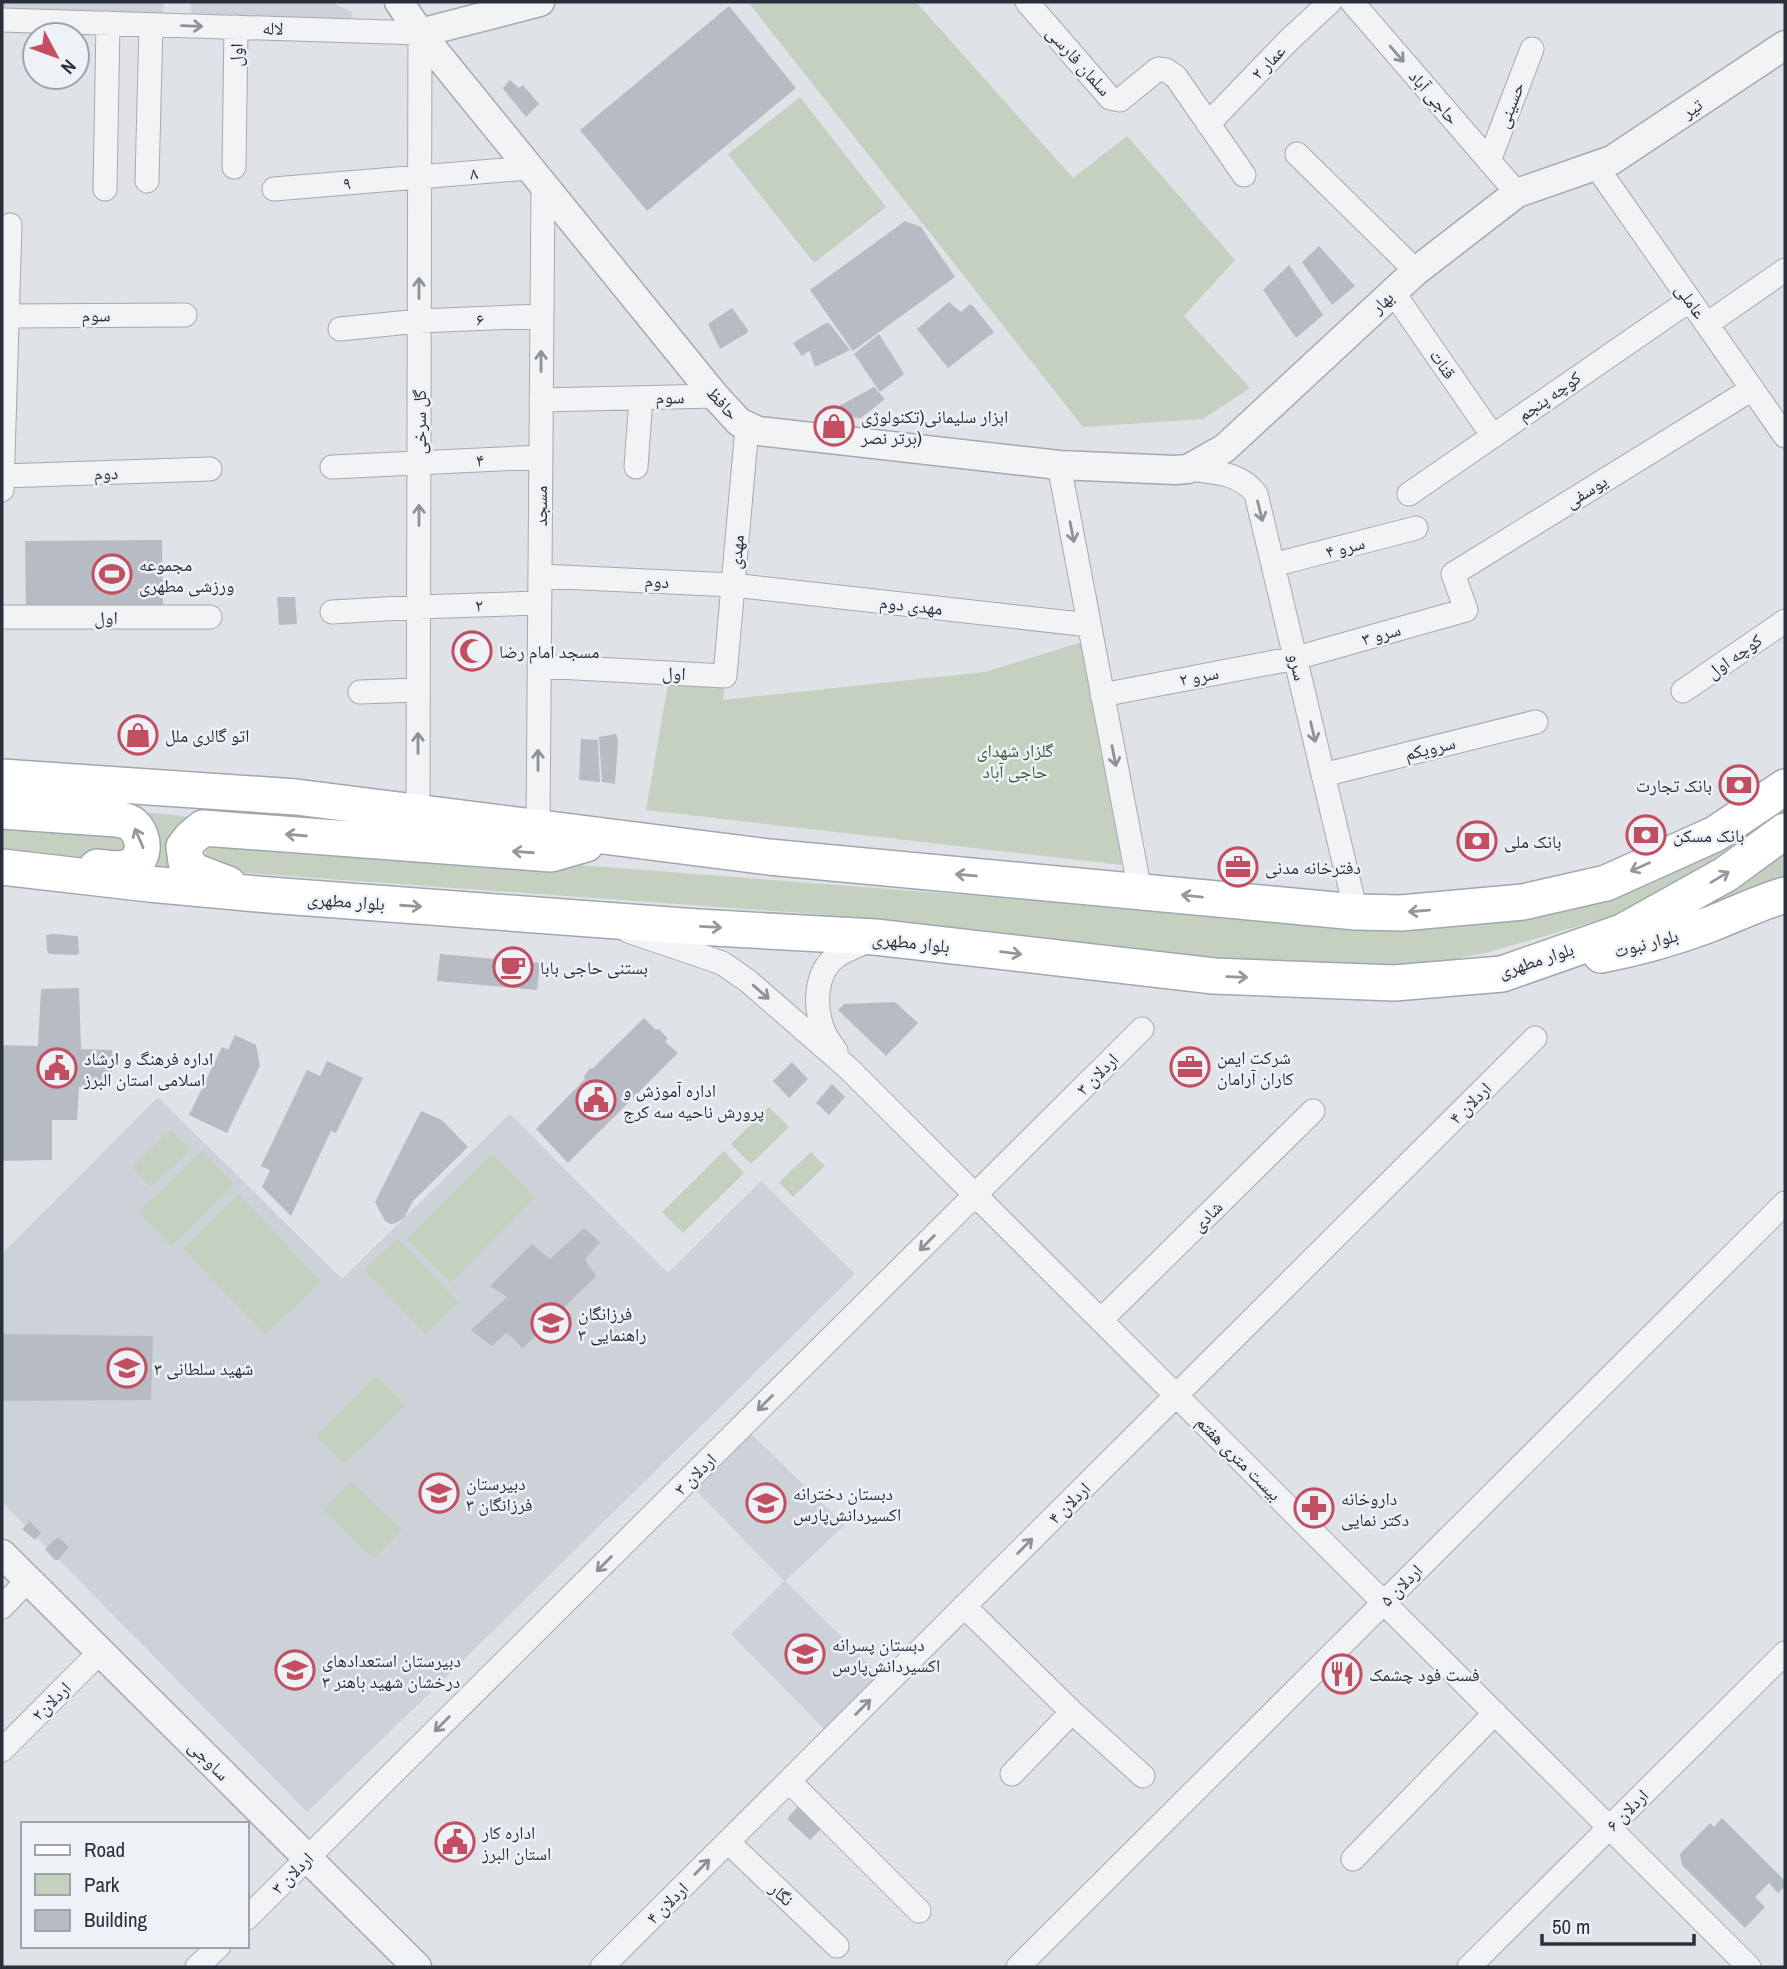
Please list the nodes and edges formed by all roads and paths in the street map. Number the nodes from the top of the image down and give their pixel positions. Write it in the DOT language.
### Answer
graph roads {
  1 [pos="374,2"];
  2 [pos="399,2"];
  3 [pos="540,2"];
  4 [pos="1027,2"];
  5 [pos="1330,2"];
  6 [pos="1352,2"];
  7 [pos="498,6"];
  8 [pos="2,20"];
  9 [pos="108,23"];
  10 [pos="151,25"];
  11 [pos="236,27"];
  12 [pos="420,33"];
  13 [pos="1785,45"];
  14 [pos="1532,49"];
  15 [pos="1208,124"];
  16 [pos="1297,154"];
  17 [pos="1489,161"];
  18 [pos="1596,166"];
  19 [pos="234,167"];
  20 [pos="1244,175"];
  21 [pos="536,176"];
  22 [pos="420,177"];
  23 [pos="147,181"];
  24 [pos="105,189"];
  25 [pos="274,189"];
  26 [pos="1517,192"];
  27 [pos="10,225"];
  28 [pos="1785,270"];
  29 [pos="1416,271"];
  30 [pos="1393,292"];
  31 [pos="1690,300"];
  32 [pos="184,315"];
  33 [pos="7,316"];
  34 [pos="542,316"];
  35 [pos="419,321"];
  36 [pos="1707,324"];
  37 [pos="340,329"];
  38 [pos="4,369"];
  39 [pos="1752,389"];
  40 [pos="715,396"];
  41 [pos="641,398"];
  42 [pos="541,400"];
  43 [pos="747,427"];
  44 [pos="1492,435"];
  45 [pos="1785,436"];
  46 [pos="541,457"];
  47 [pos="419,463"];
  48 [pos="1059,465"];
  49 [pos="332,467"];
  50 [pos="636,467"];
  51 [pos="210,469"];
  52 [pos="1188,469"];
  53 [pos="2,476"];
  54 [pos="2,490"];
  55 [pos="1409,494"];
  56 [pos="1416,528"];
  57 [pos="1273,565"];
  58 [pos="540,576"];
  59 [pos="733,585"];
  60 [pos="540,603"];
  61 [pos="418,607"];
  62 [pos="1466,610"];
  63 [pos="332,612"];
  64 [pos="2,617"];
  65 [pos="209,617"];
  66 [pos="1785,621"];
  67 [pos="1089,625"];
  68 [pos="1296,658"];
  69 [pos="539,666"];
  70 [pos="725,676"];
  71 [pos="418,690"];
  72 [pos="1683,691"];
  73 [pos="360,692"];
  74 [pos="1102,695"];
  75 [pos="1536,722"];
  76 [pos="1323,775"];
  77 [pos="2,777"];
  78 [pos="1785,787"];
  79 [pos="2,811"];
  80 [pos="418,811"];
  81 [pos="538,828"];
  82 [pos="1785,831"];
  83 [pos="613,837"];
  84 [pos="13,867"];
  85 [pos="1140,891"];
  86 [pos="269,895"];
  87 [pos="1785,895"];
  88 [pos="1356,912"];
  89 [pos="588,919"];
  90 [pos="875,937"];
  91 [pos="1502,974"];
  92 [pos="1142,1029"];
  93 [pos="1535,1038"];
  94 [pos="848,1068"];
  95 [pos="1313,1111"];
  96 [pos="975,1195"];
  97 [pos="1785,1203"];
  98 [pos="1101,1320"];
  99 [pos="1176,1396"];
  100 [pos="2,1553"];
  101 [pos="28,1580"];
  102 [pos="1384,1603"];
  103 [pos="964,1606"];
  104 [pos="2,1607"];
  105 [pos="100,1652"];
  106 [pos="1785,1653"];
  107 [pos="1072,1712"];
  108 [pos="1495,1713"];
  109 [pos="2,1750"];
  110 [pos="1012,1774"];
  111 [pos="1143,1776"];
  112 [pos="789,1781"];
  113 [pos="1609,1828"];
  114 [pos="728,1842"];
  115 [pos="307,1858"];
  116 [pos="1353,1859"];
  117 [pos="919,1911"];
  118 [pos="248,1917"];
  119 [pos="836,1946"];
  120 [pos="217,1948"];
  121 [pos="197,1967"];
  122 [pos="416,1967"];
  123 [pos="602,1967"];
  124 [pos="1018,1967"];
  125 [pos="1469,1967"];
  126 [pos="1749,1967"];
  1 -- 12 [label="street"];
  2 -- 12 [label="street"];
  3 -- 7 [label="street, لاله"];
  4 -- 15 [label="street, سلمان فارسی"];
  5 -- 15 [label="street, عمار ۲"];
  6 -- 17 [label="street, حاجی آباد, one-way"];
  7 -- 12 [label="street, لاله"];
  8 -- 9 [label="street, لاله"];
  9 -- 10 [label="street, لاله"];
  9 -- 24 [label="street"];
  10 -- 11 [label="street, لاله, one-way"];
  10 -- 23 [label="street"];
  11 -- 12 [label="street, لاله"];
  11 -- 19 [label="street, اول"];
  12 -- 21 [label="street, حافظ"];
  12 -- 22 [label="street, گل سرخی"];
  13 -- 18 [label="street, تیر"];
  14 -- 17 [label="street, حسینی"];
  15 -- 20 [label="street, سلمان فارسی"];
  16 -- 29 [label="street"];
  17 -- 26 [label="street, حاجی آباد"];
  18 -- 26 [label="street, بهار"];
  18 -- 31 [label="street, عاملی"];
  21 -- 22 [label="street, ۸"];
  21 -- 34 [label="street, مسجد"];
  21 -- 40 [label="street, حافظ"];
  22 -- 25 [label="street, ۹"];
  35 -- 22 [label="street, گل سرخی, one-way"];
  26 -- 29 [label="street, بهار"];
  27 -- 33 [label="street"];
  28 -- 36 [label="street"];
  29 -- 30 [label="street, بهار"];
  30 -- 44 [label="street, قنات"];
  30 -- 52 [label="street, بهار"];
  31 -- 36 [label="street, عاملی"];
  31 -- 44 [label="street, کوچه پنجم"];
  32 -- 33 [label="street, سوم"];
  33 -- 38 [label="street"];
  34 -- 35 [label="street, ۶"];
  42 -- 34 [label="street, مسجد, one-way"];
  35 -- 37 [label="street, ۶"];
  35 -- 47 [label="street, گل سرخی"];
  36 -- 39 [label="street, عاملی"];
  38 -- 53 [label="street"];
  39 -- 45 [label="street, عاملی"];
  39 -- 62 [label="street, یوسفی"];
  40 -- 41 [label="street, سوم"];
  40 -- 43 [label="street, حافظ"];
  41 -- 42 [label="street, سوم"];
  41 -- 50 [label="street"];
  42 -- 46 [label="street, مسجد"];
  43 -- 48 [label="street, حافظ"];
  43 -- 59 [label="street, مهدی"];
  44 -- 55 [label="street, کوچه پنجم"];
  46 -- 47 [label="street, ۴"];
  46 -- 58 [label="street, مسجد"];
  47 -- 49 [label="street, ۴"];
  61 -- 47 [label="street, گل سرخی, one-way"];
  48 -- 52 [label="street, حافظ"];
  48 -- 67 [label="street, one-way"];
  51 -- 53 [label="street, دوم"];
  52 -- 57 [label="street, سرو, one-way"];
  53 -- 54 [label="street"];
  56 -- 57 [label="street, سرو ۴"];
  57 -- 68 [label="street, سرو"];
  58 -- 59 [label="street, دوم"];
  58 -- 60 [label="street, مسجد"];
  59 -- 67 [label="street, مهدی دوم"];
  59 -- 70 [label="street, مهدی"];
  60 -- 61 [label="street, ۲"];
  60 -- 69 [label="street, مسجد"];
  61 -- 63 [label="street, ۲"];
  61 -- 71 [label="street, گل سرخی"];
  62 -- 68 [label="street, سرو ۳"];
  64 -- 65 [label="street, اول"];
  66 -- 72 [label="street, کوچه اول"];
  67 -- 74 [label="street"];
  68 -- 74 [label="street, سرو ۲"];
  68 -- 76 [label="street, سرو, one-way"];
  69 -- 70 [label="street, اول"];
  81 -- 69 [label="street, مسجد, one-way"];
  71 -- 73 [label="street"];
  80 -- 71 [label="street, گل سرخی, one-way"];
  74 -- 85 [label="street, one-way"];
  75 -- 76 [label="street, سرویکم"];
  76 -- 88 [label="street, سرو"];
  77 -- 80 [label="main road"];
  78 -- 88 [label="main road, one-way"];
  84 -- 79 [label="main road, one-way"];
  80 -- 81 [label="main road"];
  81 -- 83 [label="main road"];
  91 -- 82 [label="main road, بلوار مطهری, one-way"];
  85 -- 83 [label="main road, one-way"];
  83 -- 86 [label="main road, one-way"];
  84 -- 86 [label="main road, بلوار مطهری"];
  88 -- 85 [label="main road, one-way"];
  86 -- 89 [label="main road, بلوار مطهری, one-way"];
  87 -- 91 [label="main road, بلوار نبوت"];
  89 -- 90 [label="main road, بلوار مطهری, one-way"];
  89 -- 94 [label="street, one-way"];
  90 -- 91 [label="main road, بلوار مطهری, one-way"];
  90 -- 94 [label="street"];
  92 -- 96 [label="street, اردلان ۳"];
  93 -- 99 [label="street, اردلان ۴"];
  94 -- 96 [label="street, بیست متری هفتم"];
  95 -- 98 [label="street, شادی"];
  96 -- 98 [label="street, بیست متری هفتم"];
  96 -- 115 [label="street, اردلان ۳, one-way"];
  97 -- 102 [label="street, اردلان ۵"];
  98 -- 99 [label="street, بیست متری هفتم"];
  99 -- 102 [label="street, بیست متری هفتم"];
  103 -- 99 [label="street, اردلان ۴, one-way"];
  100 -- 101 [label="street, ساوجی"];
  101 -- 104 [label="street"];
  101 -- 105 [label="street, ساوجی"];
  102 -- 108 [label="street, بیست متری هفتم"];
  102 -- 124 [label="street, اردلان ۵"];
  103 -- 107 [label="street"];
  112 -- 103 [label="street, اردلان ۴, one-way"];
  105 -- 109 [label="street, اردلان۲"];
  105 -- 115 [label="street, ساوجی"];
  106 -- 113 [label="street, اردلان ۶"];
  107 -- 110 [label="street"];
  107 -- 111 [label="street"];
  108 -- 113 [label="street, بیست متری هفتم"];
  108 -- 116 [label="street"];
  112 -- 114 [label="street, اردلان ۴"];
  112 -- 117 [label="street"];
  113 -- 125 [label="street, اردلان ۶"];
  113 -- 126 [label="street, بیست متری هفتم"];
  114 -- 119 [label="street, نگار"];
  123 -- 114 [label="street, اردلان ۴, one-way"];
  115 -- 118 [label="street, اردلان ۳"];
  115 -- 122 [label="street, ساوجی"];
  120 -- 121 [label="street"];
}
